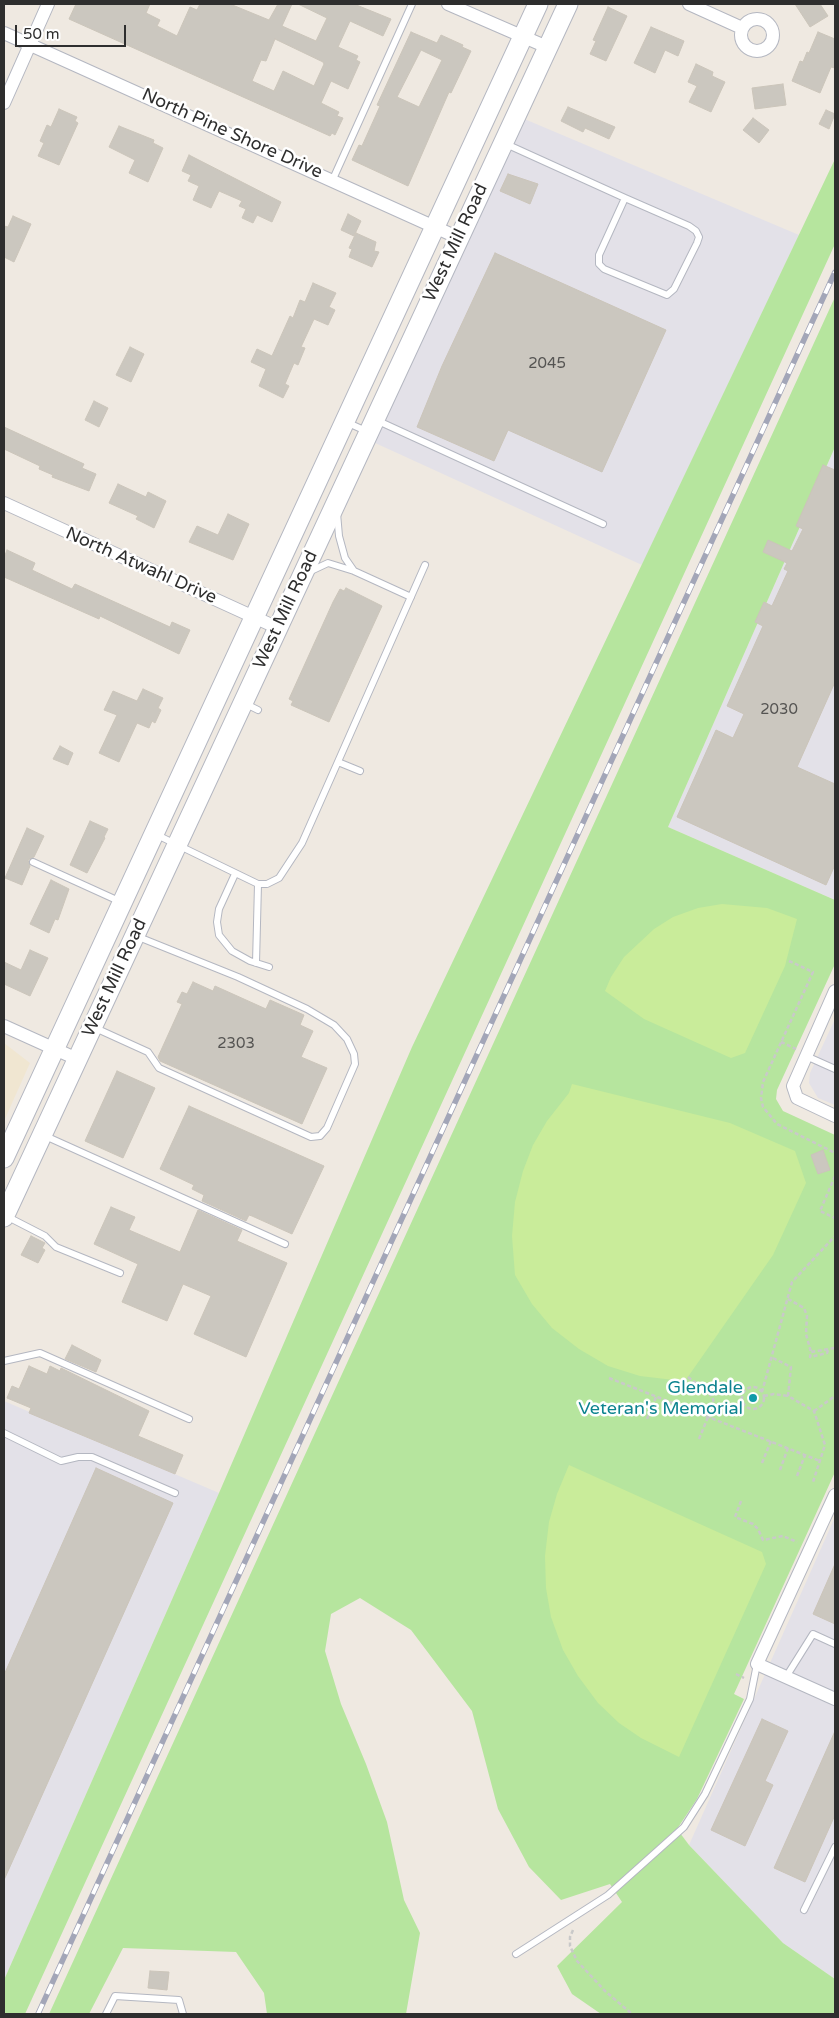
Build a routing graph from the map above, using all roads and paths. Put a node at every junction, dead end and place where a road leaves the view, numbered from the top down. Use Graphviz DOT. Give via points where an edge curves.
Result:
graph roads {
  1 [pos="48,4"];
  2 [pos="412,4"];
  3 [pos="448,4"];
  4 [pos="538,4"];
  5 [pos="568,4"];
  6 [pos="689,4"];
  7 [pos="742,28"];
  8 [pos="4,33"];
  9 [pos="523,37"];
  10 [pos="30,44"];
  11 [pos="547,48"];
  12 [pos="4,103"];
  13 [pos="503,143"];
  14 [pos="334,180"];
  15 [pos="625,198"];
  16 [pos="435,227"];
  17 [pos="459,238"];
  18 [pos="344,421"];
  19 [pos="372,426"];
  20 [pos="336,502"];
  21 [pos="4,503"];
  22 [pos="603,524"];
  23 [pos="425,565"];
  24 [pos="354,571"];
  25 [pos="302,576"];
  26 [pos="411,597"];
  27 [pos="254,617"];
  28 [pos="278,628"];
  29 [pos="338,762"];
  30 [pos="360,771"];
  31 [pos="154,834"];
  32 [pos="177,844"];
  33 [pos="33,862"];
  34 [pos="235,874"];
  35 [pos="258,884"];
  36 [pos="122,902"];
  37 [pos="135,935"];
  38 [pos="256,963"];
  39 [pos="269,967"];
  40 [pos="835,991"];
  41 [pos="4,1026"];
  42 [pos="92,1026"];
  43 [pos="53,1049"];
  44 [pos="805,1055"];
  45 [pos="77,1059"];
  46 [pos="835,1069"];
  47 [pos="835,1116"];
  48 [pos="42,1134"];
  49 [pos="4,1158"];
  50 [pos="835,1176"];
  51 [pos="4,1216"];
  52 [pos="835,1218"];
  53 [pos="835,1236"];
  54 [pos="284,1244"];
  55 [pos="120,1274"];
  56 [pos="788,1299"];
  57 [pos="835,1348"];
  58 [pos="828,1350"];
  59 [pos="811,1352"];
  60 [pos="773,1358"];
  61 [pos="4,1362"];
  62 [pos="688,1377"];
  63 [pos="609,1378"];
  64 [pos="763,1394"];
  65 [pos="788,1396"];
  66 [pos="835,1396"];
  67 [pos="656,1397"];
  68 [pos="814,1411"];
  69 [pos="709,1417"];
  70 [pos="189,1419"];
  71 [pos="648,1419"];
  72 [pos="4,1433"];
  73 [pos="699,1439"];
  74 [pos="770,1441"];
  75 [pos="788,1448"];
  76 [pos="805,1455"];
  77 [pos="820,1461"];
  78 [pos="762,1463"];
  79 [pos="780,1470"];
  80 [pos="797,1476"];
  81 [pos="813,1482"];
  82 [pos="175,1493"];
  83 [pos="835,1495"];
  84 [pos="741,1501"];
  85 [pos="797,1542"];
  86 [pos="835,1644"];
  87 [pos="757,1664"];
  88 [pos="786,1677"];
  89 [pos="835,1699"];
  90 [pos="835,1847"];
  91 [pos="804,1910"];
  92 [pos="579,1925"];
  93 [pos="516,1954"];
  94 [pos="106,2014"];
  95 [pos="183,2014"];
  96 [pos="632,2014"];
  1 -- 10 [label="street"];
  2 -- 14 [label="lane"];
  3 -- 9 [label="street"];
  4 -- 9 [label="main road, West Mill Road"];
  5 -- 11 [label="main road, West Mill Road"];
  6 -- 7 [label="street"];
  8 -- 10 [label="street, North Pine Shore Drive"];
  9 -- 11 [label="street"];
  9 -- 16 [label="main road, West Mill Road"];
  10 -- 12 [label="street"];
  10 -- 14 [label="street, North Pine Shore Drive"];
  11 -- 13 [label="main road, West Mill Road"];
  13 -- 15 [label="lane"];
  13 -- 17 [label="main road, West Mill Road"];
  14 -- 16 [label="street, North Pine Shore Drive"];
  15 -- 15 [label="lane" via="689,226 698,234 697,243 674,289 667,295 599,264"];
  16 -- 17 [label="street, North Pine Shore Drive"];
  16 -- 18 [label="main road, West Mill Road"];
  17 -- 19 [label="main road, West Mill Road"];
  18 -- 19 [label="lane"];
  18 -- 27 [label="main road, West Mill Road"];
  19 -- 20 [label="main road, West Mill Road"];
  19 -- 22 [label="lane"];
  20 -- 24 [label="lane" via="338,536 345,558"];
  20 -- 25 [label="main road, West Mill Road"];
  21 -- 27 [label="street, North Atwahl Drive"];
  23 -- 26 [label="lane"];
  24 -- 25 [label="lane" via="328,564"];
  24 -- 26 [label="lane"];
  25 -- 28 [label="main road, West Mill Road"];
  26 -- 29 [label="lane"];
  27 -- 28 [label="street, North Atwahl Drive"];
  27 -- 31 [label="main road, West Mill Road"];
  28 -- 32 [label="main road, West Mill Road" via="251,706"];
  29 -- 30 [label="lane"];
  29 -- 35 [label="lane" via="302,843 288,866 278,878 267,884"];
  31 -- 32 [label="lane"];
  31 -- 36 [label="main road, West Mill Road"];
  32 -- 34 [label="lane"];
  32 -- 37 [label="main road, West Mill Road"];
  33 -- 36 [label="lane"];
  34 -- 35 [label="lane"];
  34 -- 38 [label="lane" via="219,909 219,935 232,951"];
  35 -- 38 [label="lane"];
  36 -- 43 [label="main road, West Mill Road"];
  37 -- 42 [label="main road, West Mill Road"];
  37 -- 42 [label="lane" via="238,976 334,1025 350,1046 355,1064 327,1128 320,1136 311,1136 159,1068 148,1052"];
  38 -- 39 [label="lane"];
  40 -- 44 [label="street"];
  41 -- 43 [label="street"];
  42 -- 45 [label="main road, West Mill Road"];
  43 -- 45 [label="street"];
  43 -- 49 [label="main road, West Mill Road"];
  44 -- 46 [label="lane"];
  44 -- 47 [label="street" via="793,1086 794,1093 804,1102"];
  45 -- 48 [label="main road, West Mill Road"];
  48 -- 51 [label="main road, West Mill Road"];
  48 -- 54 [label="lane"];
  50 -- 52 [label="path" via="820,1211"];
  51 -- 55 [label="lane" via="45,1236 56,1247"];
  53 -- 56 [label="path" via="792,1282"];
  56 -- 59 [label="path" via="804,1308"];
  56 -- 60 [label="path"];
  57 -- 58 [label="path"];
  58 -- 59 [label="path"];
  58 -- 59 [label="path" via="810,1358"];
  60 -- 64 [label="path"];
  60 -- 65 [label="path" via="791,1367"];
  61 -- 70 [label="lane" via="40,1353"];
  62 -- 69 [label="path" via="713,1399"];
  63 -- 67 [label="path"];
  64 -- 64 [label="path" via="753,1387 747,1389 742,1394 742,1402 754,1410 761,1406"];
  64 -- 65 [label="path"];
  65 -- 68 [label="path"];
  66 -- 68 [label="path"];
  67 -- 69 [label="path"];
  67 -- 71 [label="path"];
  68 -- 77 [label="path" via="825,1446"];
  69 -- 73 [label="path"];
  69 -- 74 [label="path"];
  72 -- 82 [label="lane" via="61,1460 92,1457"];
  74 -- 75 [label="path"];
  74 -- 78 [label="path"];
  75 -- 76 [label="path"];
  75 -- 79 [label="path"];
  76 -- 77 [label="path"];
  76 -- 80 [label="path"];
  77 -- 81 [label="path"];
  83 -- 87 [label="street"];
  84 -- 85 [label="path" via="735,1517 753,1524 763,1540 783,1536"];
  86 -- 88 [label="lane" via="813,1634"];
  87 -- 88 [label="street"];
  87 -- 93 [label="lane" via="750,1699 706,1794 684,1827 608,1896"];
  88 -- 89 [label="street"];
  90 -- 91 [label="lane"];
  92 -- 96 [label="path" via="570,1937 570,1946 577,1961 600,1987"];
  94 -- 95 [label="lane" via="115,1996 179,2000"];
}
